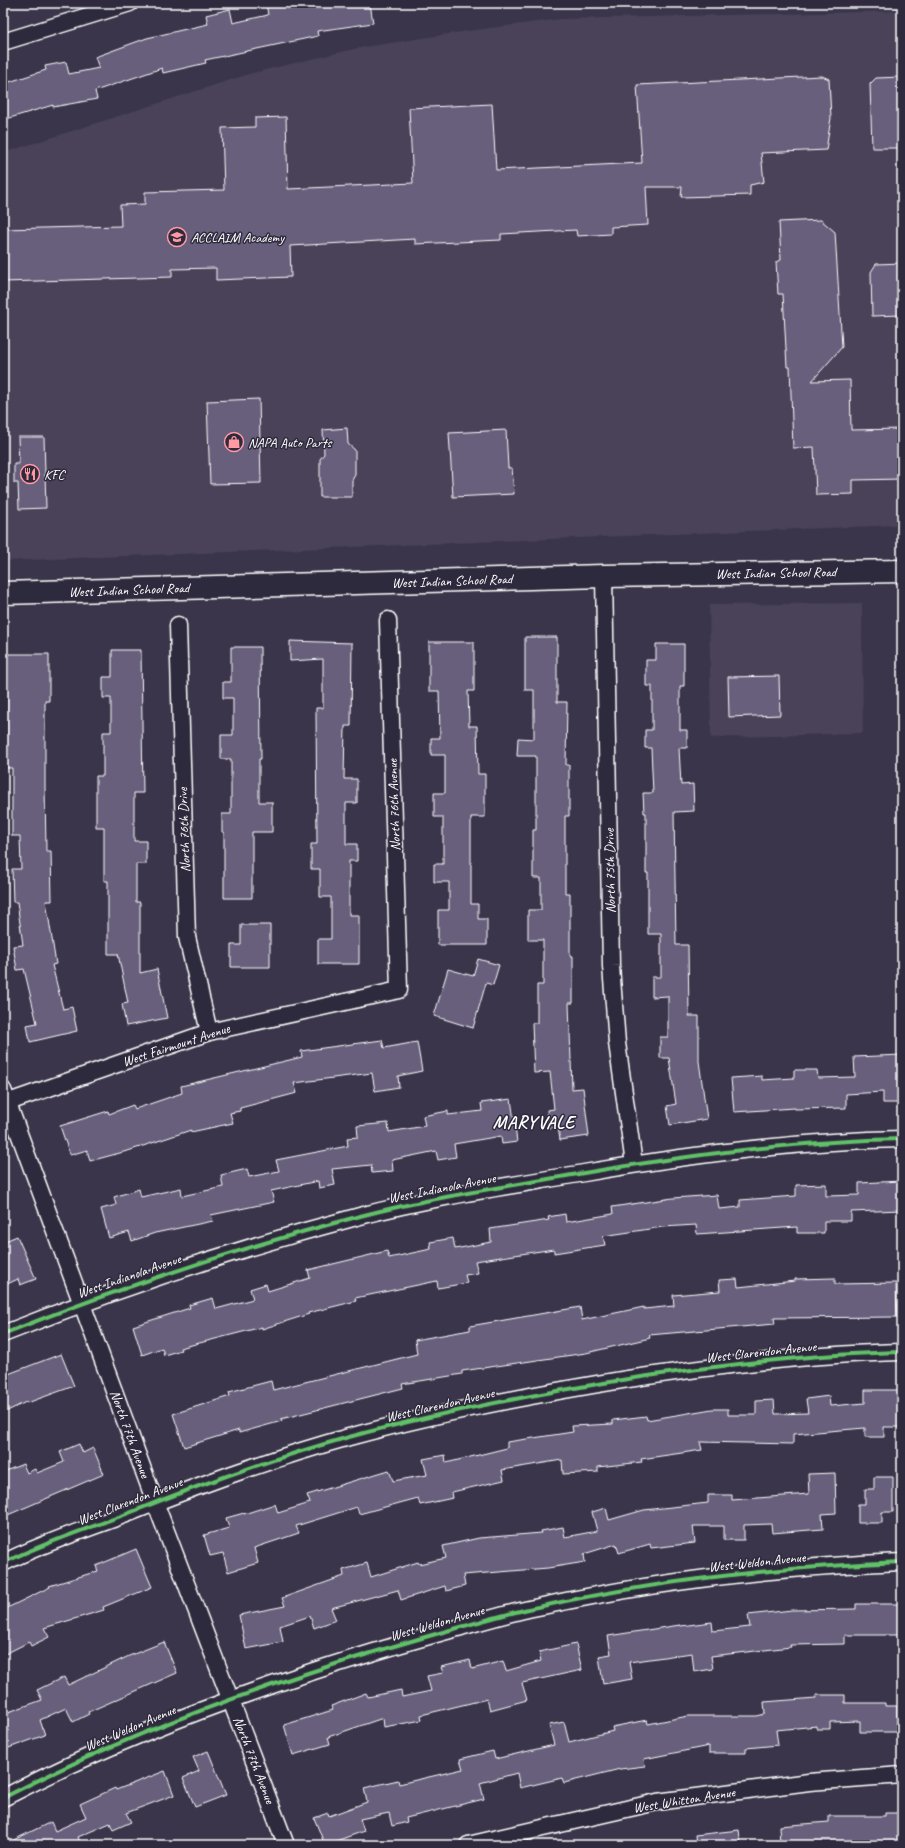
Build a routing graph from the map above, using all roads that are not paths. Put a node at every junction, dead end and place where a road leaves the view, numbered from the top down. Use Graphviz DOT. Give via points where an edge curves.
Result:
graph roads {
  1 [pos="130,3"];
  2 [pos="3,42"];
  3 [pos="902,571"];
  4 [pos="604,576"];
  5 [pos="3,593"];
  6 [pos="388,620"];
  7 [pos="178,625"];
  8 [pos="399,990"];
  9 [pos="209,1032"];
  10 [pos="4,1099"];
  11 [pos="902,1139"];
  12 [pos="634,1164"];
  13 [pos="82,1303"];
  14 [pos="3,1334"];
  15 [pos="902,1352"];
  16 [pos="155,1502"];
  17 [pos="902,1562"];
  18 [pos="3,1563"];
  19 [pos="230,1699"];
  20 [pos="902,1774"];
  21 [pos="3,1798"];
  22 [pos="286,1845"];
  23 [pos="468,1845"];
  1 -- 2 [label="street"];
  3 -- 4 [label="main road, West Indian School Road"];
  4 -- 5 [label="main road, West Indian School Road"];
  4 -- 12 [label="street, North 75th Drive" via="611,966 617,1043"];
  6 -- 8 [label="street, North 76th Avenue"];
  7 -- 9 [label="street, North 76th Drive" via="187,937"];
  8 -- 9 [label="street, West Fairmount Avenue"];
  9 -- 10 [label="street, West Fairmount Avenue"];
  10 -- 13 [label="street, North 77th Avenue"];
  11 -- 12 [label="street, West Indianola Avenue" via="814,1144"];
  12 -- 13 [label="street, West Indianola Avenue" via="462,1194 361,1216 234,1252"];
  13 -- 14 [label="street, West Indianola Avenue"];
  13 -- 16 [label="street, North 77th Avenue"];
  15 -- 16 [label="street, West Clarendon Avenue" via="756,1362 674,1372 441,1414 349,1437 257,1465"];
  16 -- 18 [label="street, West Clarendon Avenue"];
  16 -- 19 [label="street, North 77th Avenue"];
  17 -- 19 [label="street, West Weldon Avenue" via="731,1575 538,1607 410,1641"];
  19 -- 21 [label="street, West Weldon Avenue" via="143,1733 54,1772"];
  19 -- 22 [label="street, North 77th Avenue"];
  20 -- 23 [label="street, West Whitton Avenue" via="809,1782 657,1802"];
}
